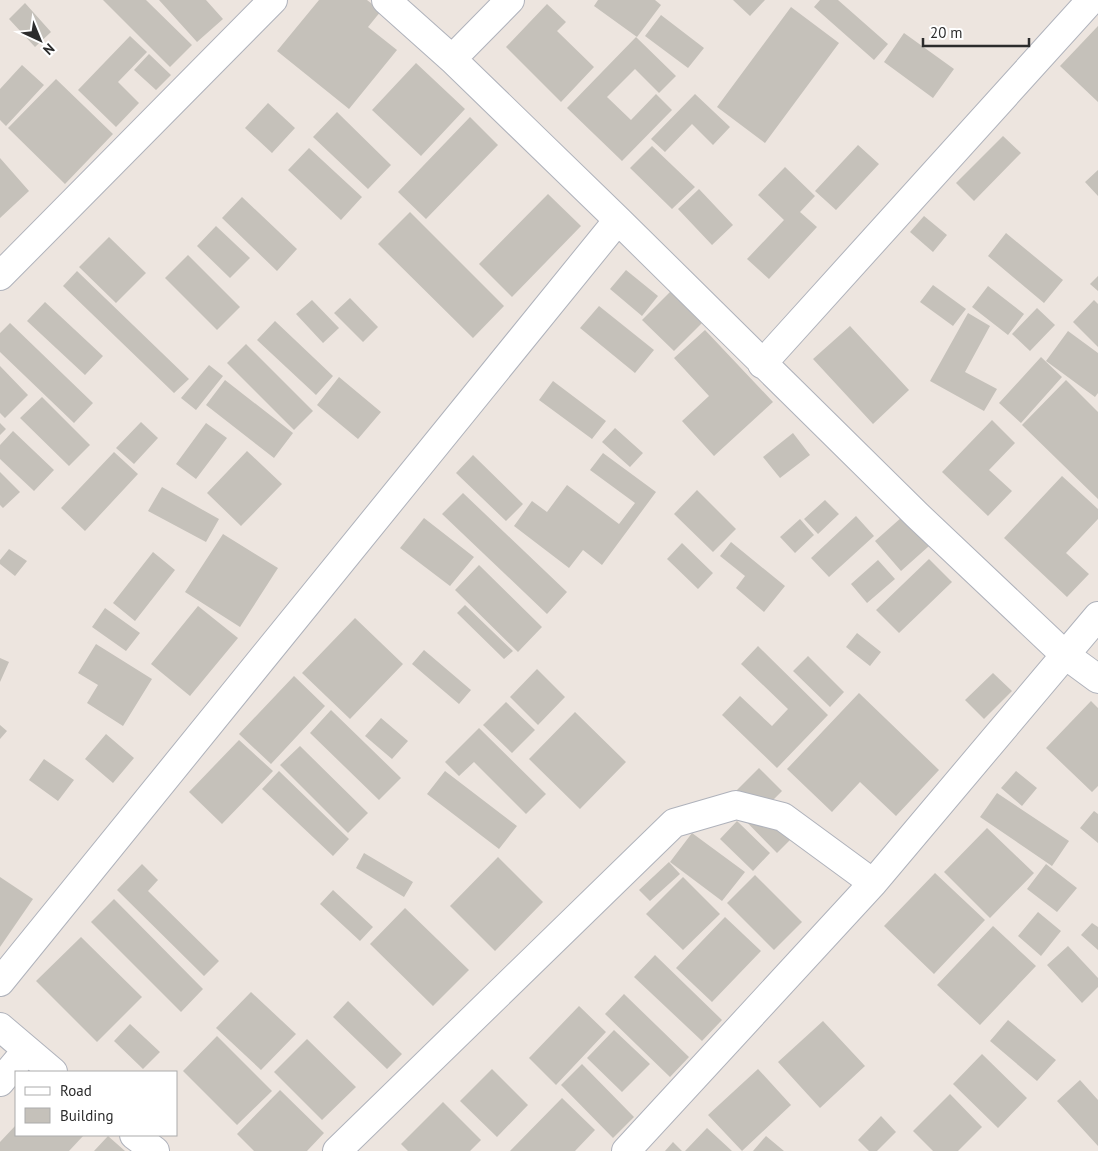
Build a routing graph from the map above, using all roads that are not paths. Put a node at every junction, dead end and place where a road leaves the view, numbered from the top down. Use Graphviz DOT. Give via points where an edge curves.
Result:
graph roads {
  1 [pos="273,0"];
  2 [pos="386,0"];
  3 [pos="510,0"];
  4 [pos="1092,0"];
  5 [pos="452,59"];
  6 [pos="618,220"];
  7 [pos="0,276"];
  8 [pos="762,364"];
  9 [pos="1098,616"];
  10 [pos="1064,654"];
  11 [pos="1098,680"];
  12 [pos="873,883"];
  13 [pos="0,982"];
  14 [pos="0,1027"];
  15 [pos="26,1051"];
  16 [pos="52,1071"];
  17 [pos="0,1082"];
  18 [pos="135,1136"];
  19 [pos="155,1151"];
  20 [pos="338,1151"];
  21 [pos="626,1151"];
  1 -- 7 [label="street"];
  2 -- 5 [label="street"];
  3 -- 5 [label="street"];
  4 -- 8 [label="street"];
  5 -- 6 [label="street"];
  6 -- 8 [label="street"];
  6 -- 13 [label="street"];
  8 -- 10 [label="street"];
  9 -- 10 [label="street"];
  10 -- 11 [label="street"];
  10 -- 12 [label="street"];
  12 -- 20 [label="street" via="783,816 736,805 674,823"];
  12 -- 21 [label="street"];
  14 -- 15 [label="street"];
  15 -- 16 [label="street"];
  15 -- 17 [label="street"];
  18 -- 19 [label="street"];
}
